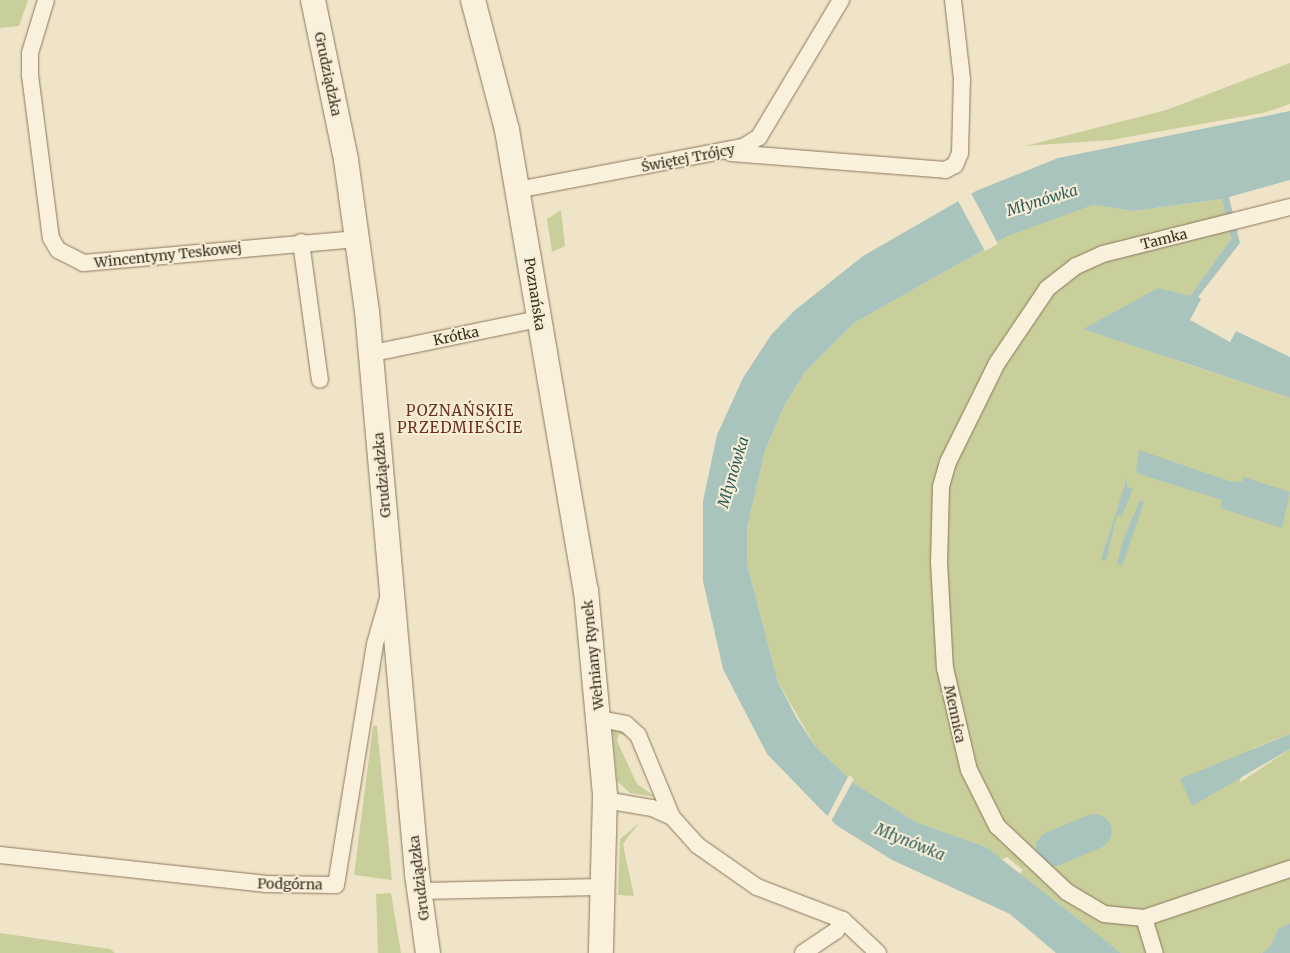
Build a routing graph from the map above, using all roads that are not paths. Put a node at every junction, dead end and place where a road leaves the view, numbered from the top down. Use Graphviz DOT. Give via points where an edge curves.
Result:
graph roads {
  1 [pos="46,0"];
  2 [pos="313,0"];
  3 [pos="473,0"];
  4 [pos="841,0"];
  5 [pos="953,0"];
  6 [pos="725,152"];
  7 [pos="517,190"];
  8 [pos="1290,207"];
  9 [pos="358,239"];
  10 [pos="301,242"];
  11 [pos="1047,289"];
  12 [pos="539,319"];
  13 [pos="373,353"];
  14 [pos="320,380"];
  15 [pos="392,585"];
  16 [pos="586,590"];
  17 [pos="600,719"];
  18 [pos="605,800"];
  19 [pos="672,817"];
  20 [pos="0,854"];
  21 [pos="1290,869"];
  22 [pos="602,887"];
  23 [pos="419,891"];
  24 [pos="1144,918"];
  25 [pos="843,920"];
  26 [pos="428,953"];
  27 [pos="600,953"];
  28 [pos="803,953"];
  29 [pos="878,953"];
  30 [pos="1155,953"];
  1 -- 10 [label="street, Wincentyny Teskowej" via="30,53 30,75 50,230 58,250 83,263"];
  2 -- 9 [label="main road, Grudziądzka"];
  3 -- 7 [label="main road, Poznańska"];
  4 -- 6 [label="street, Świętej Trójcy" via="758,137"];
  5 -- 6 [label="street" via="962,79 960,153 955,165 946,170"];
  6 -- 7 [label="street, Świętej Trójcy"];
  7 -- 12 [label="main road, Poznańska"];
  8 -- 11 [label="street, Tamka" via="1103,254 1076,266"];
  9 -- 10 [label="street, Wincentyny Teskowej"];
  9 -- 13 [label="main road, Grudziądzka"];
  10 -- 14 [label="street"];
  11 -- 24 [label="street, Mennica" via="997,363 966,422 941,487 938,562 945,668 969,770 997,826 1067,892 1090,907 1121,919"];
  12 -- 13 [label="street, Krótka"];
  12 -- 16 [label="main road, Poznańska"];
  13 -- 15 [label="main road, Grudziądzka"];
  15 -- 20 [label="street, Podgórna" via="375,644 336,885 266,884"];
  15 -- 23 [label="main road, Grudziądzka"];
  16 -- 17 [label="main road, Wełniany Rynek"];
  17 -- 18 [label="main road, Wełniany Rynek"];
  17 -- 19 [label="street, Wełniany Rynek" via="626,724 638,735"];
  18 -- 19 [label="street, Wełniany Rynek" via="652,808"];
  18 -- 22 [label="main road, Wełniany Rynek"];
  19 -- 25 [label="street, Wełniany Rynek" via="706,853 753,885"];
  21 -- 24 [label="street, Mennica"];
  22 -- 23 [label="street"];
  22 -- 27 [label="main road, Wełniany Rynek"];
  23 -- 26 [label="main road, Grudziądzka"];
  24 -- 30 [label="street"];
  25 -- 28 [label="street" via="836,931"];
  25 -- 29 [label="street"];
}
